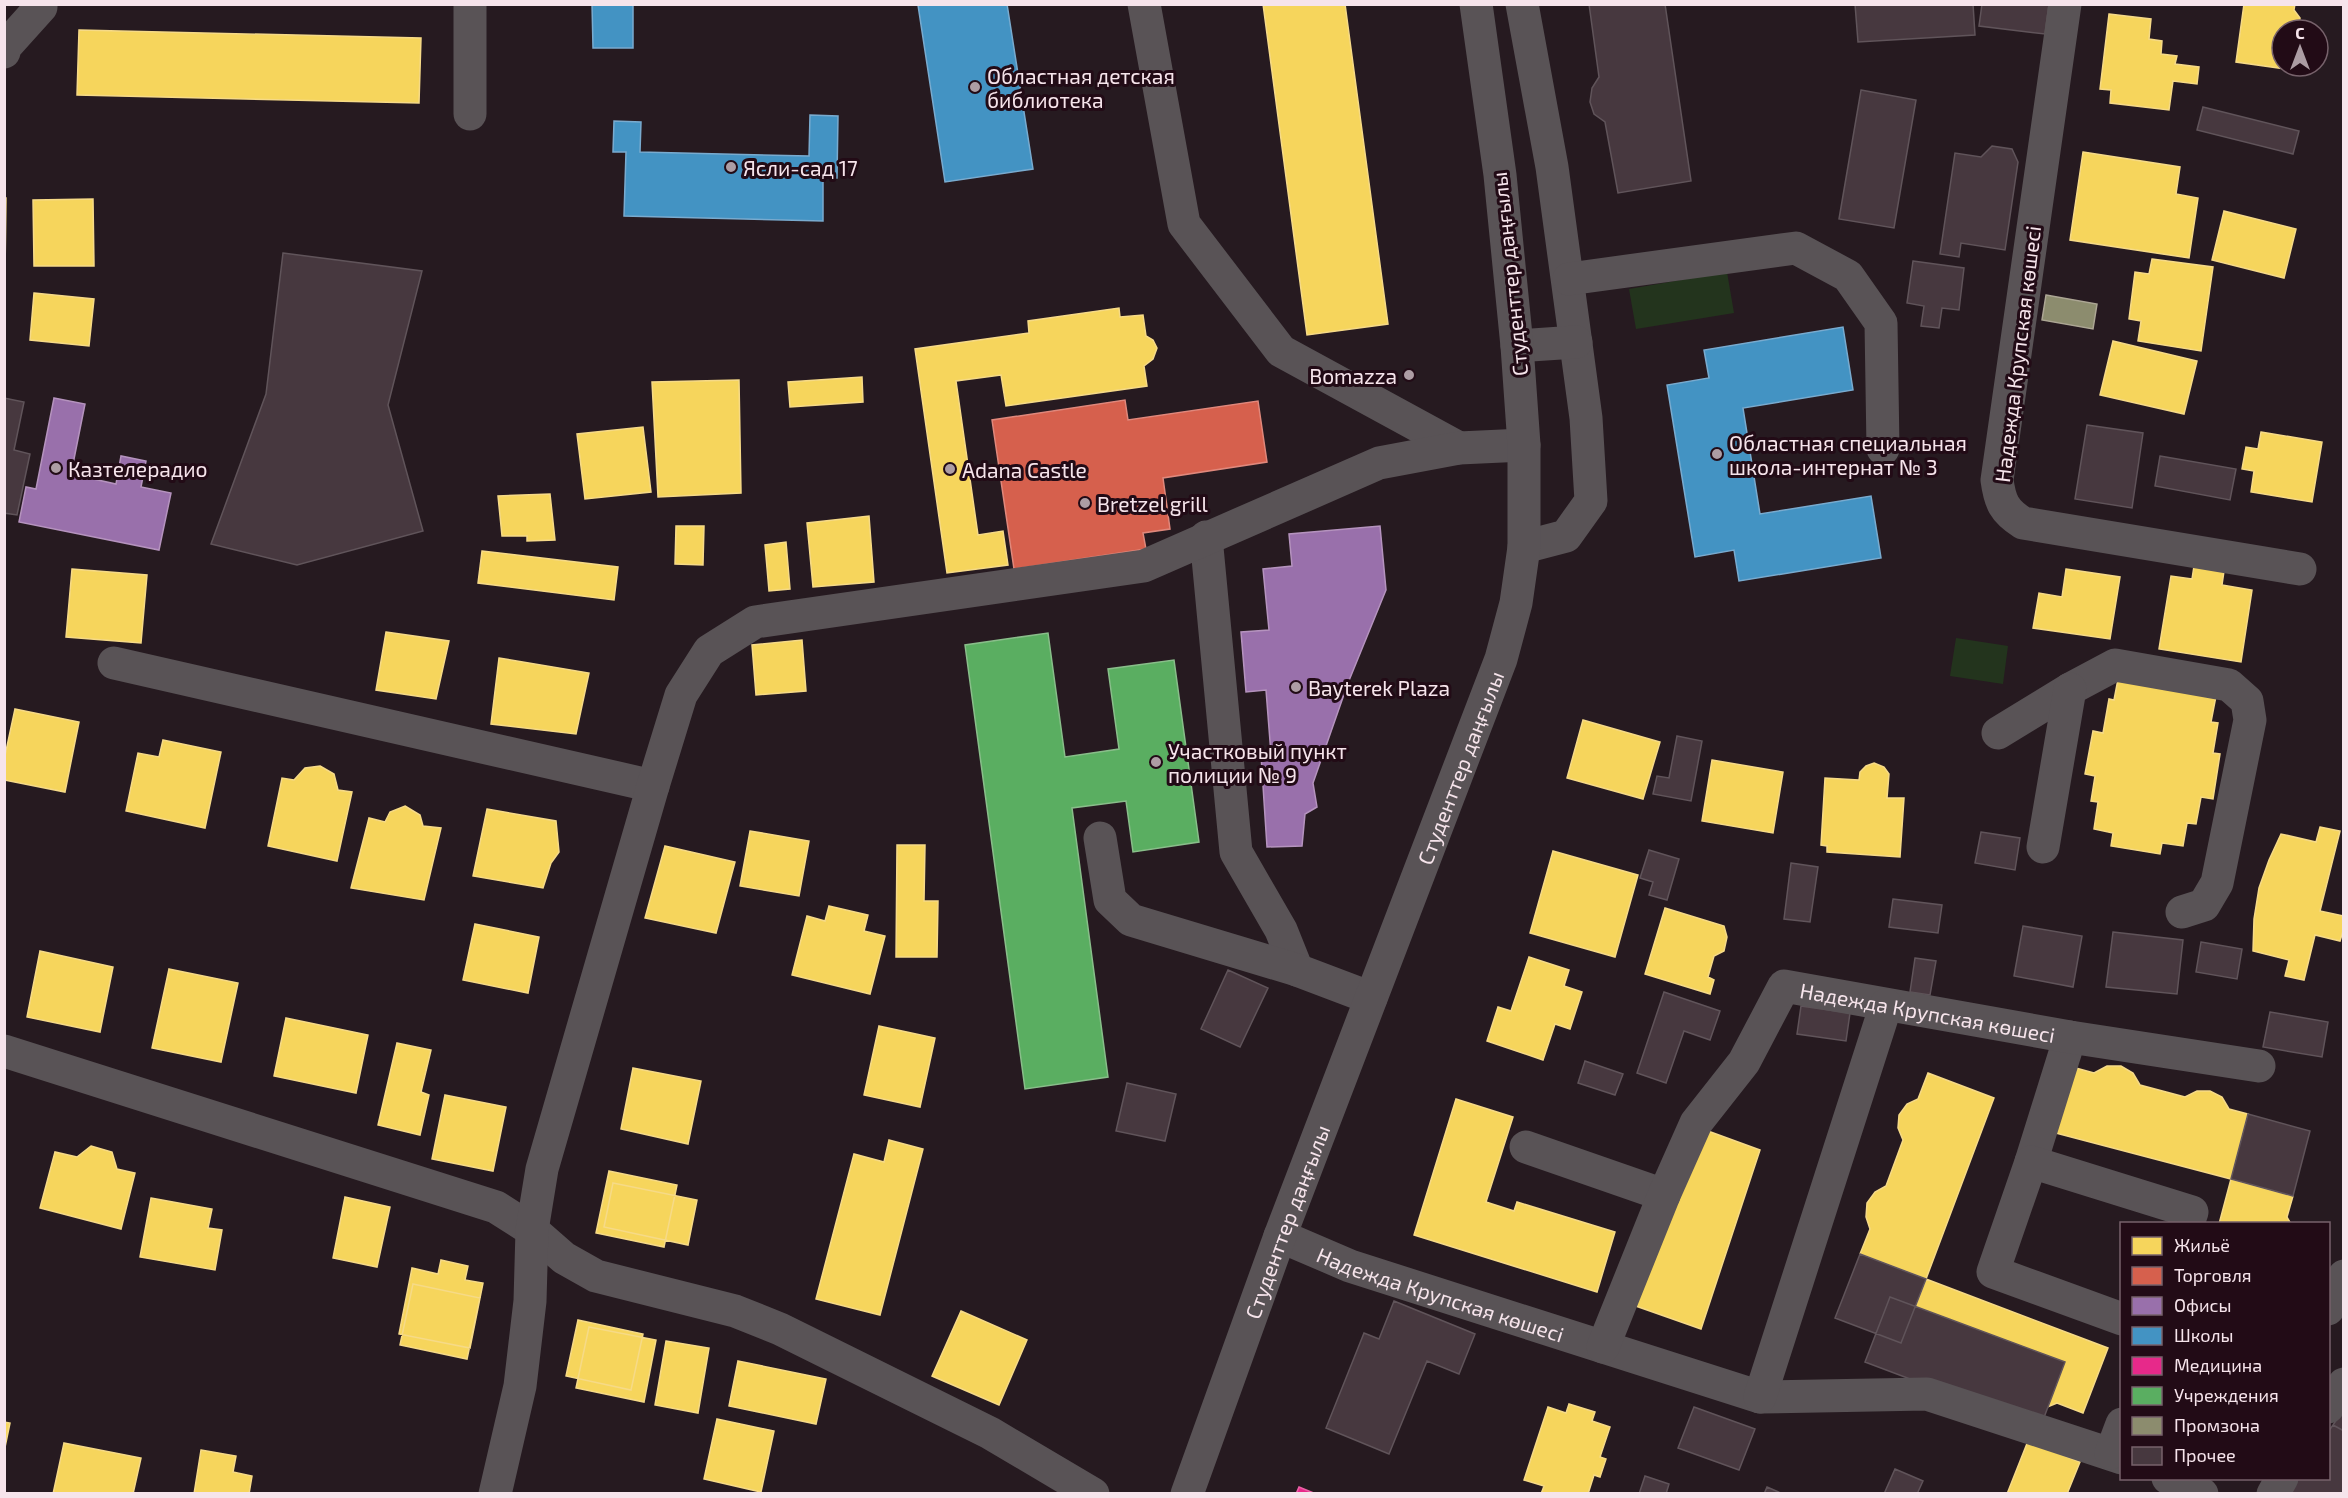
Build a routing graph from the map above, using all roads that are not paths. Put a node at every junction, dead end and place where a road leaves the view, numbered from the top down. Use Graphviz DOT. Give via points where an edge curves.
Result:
graph roads {
  1 [pos="470,4"];
  2 [pos="1144,4"];
  3 [pos="1476,4"];
  4 [pos="1522,4"];
  5 [pos="2065,4"];
  6 [pos="41,6"];
  7 [pos="4,12"];
  8 [pos="4,52"];
  9 [pos="470,114"];
  10 [pos="1552,167"];
  11 [pos="1500,175"];
  12 [pos="1569,279"];
  13 [pos="1576,342"];
  14 [pos="1517,346"];
  15 [pos="1524,446"];
  16 [pos="1459,448"];
  17 [pos="1883,449"];
  18 [pos="1206,537"];
  19 [pos="1524,547"];
  20 [pos="2300,568"];
  21 [pos="114,663"];
  22 [pos="2070,689"];
  23 [pos="1998,733"];
  24 [pos="653,786"];
  25 [pos="1100,838"];
  26 [pos="2043,847"];
  27 [pos="2182,912"];
  28 [pos="1297,970"];
  29 [pos="1371,998"];
  30 [pos="1886,1005"];
  31 [pos="2070,1037"];
  32 [pos="4,1051"];
  33 [pos="2259,1066"];
  34 [pos="1526,1147"];
  35 [pos="2031,1162"];
  36 [pos="1664,1195"];
  37 [pos="2189,1222"];
  38 [pos="532,1230"];
  39 [pos="1280,1236"];
  40 [pos="2343,1276"];
  41 [pos="2330,1305"];
  42 [pos="2120,1319"];
  43 [pos="1603,1347"];
  44 [pos="2343,1384"];
  45 [pos="1760,1397"];
  46 [pos="2330,1404"];
  47 [pos="2118,1445"];
  48 [pos="2170,1480"];
  49 [pos="2282,1480"];
  50 [pos="495,1494"];
  51 [pos="1093,1494"];
  52 [pos="1187,1494"];
  53 [pos="2202,1494"];
  54 [pos="2273,1494"];
  1 -- 9 [label="street"];
  2 -- 16 [label="street" via="1184,224 1281,351"];
  3 -- 11 [label="street, Студенттер даңғылы"];
  4 -- 10 [label="street"];
  5 -- 20 [label="street, Надежда Крупская көшесі" via="1997,480 2000,499 2010,515 2023,523"];
  6 -- 7 [label="street"];
  6 -- 8 [label="street"];
  10 -- 11 [label="street"];
  10 -- 12 [label="street"];
  11 -- 14 [label="street, Студенттер даңғылы"];
  12 -- 13 [label="street"];
  12 -- 17 [label="street" via="1796,248 1848,276 1881,323"];
  13 -- 14 [label="street"];
  13 -- 19 [label="street" via="1591,501 1566,536"];
  14 -- 15 [label="street, Студенттер даңғылы"];
  15 -- 16 [label="street"];
  15 -- 19 [label="street, Студенттер даңғылы"];
  16 -- 18 [label="street" via="1379,463"];
  18 -- 24 [label="street" via="1144,566 755,622 709,651 681,695"];
  18 -- 28 [label="street" via="1236,852 1281,930"];
  19 -- 29 [label="street, Студенттер даңғылы" via="1516,603 1501,659"];
  21 -- 24 [label="street"];
  22 -- 23 [label="street"];
  22 -- 26 [label="street"];
  22 -- 27 [label="street" via="2115,665 2229,685 2247,701 2250,720 2217,883 2204,905"];
  24 -- 38 [label="street" via="542,1169"];
  25 -- 28 [label="street" via="1110,900 1131,920"];
  28 -- 29 [label="street"];
  29 -- 39 [label="street, Студенттер даңғылы"];
  30 -- 31 [label="street, Надежда Крупская көшесі"];
  30 -- 36 [label="street, Надежда Крупская көшесі" via="1784,986 1744,1062 1696,1123"];
  30 -- 45 [label="street"];
  31 -- 33 [label="street, Надежда Крупская көшесі"];
  31 -- 35 [label="street"];
  32 -- 38 [label="street" via="459,1194 496,1207"];
  34 -- 36 [label="street"];
  35 -- 37 [label="street" via="2192,1212"];
  35 -- 42 [label="street" via="1993,1272"];
  36 -- 43 [label="street, Надежда Крупская көшесі"];
  38 -- 50 [label="street" via="530,1302 520,1386"];
  38 -- 51 [label="street" via="564,1258 596,1276 735,1311 780,1329 990,1433"];
  39 -- 43 [label="street, Надежда Крупская көшесі" via="1350,1266"];
  39 -- 52 [label="street, Студенттер даңғылы"];
  40 -- 41 [label="street"];
  43 -- 45 [label="street, Надежда Крупская көшесі"];
  44 -- 46 [label="street"];
  45 -- 47 [label="street, Надежда Крупская көшесі" via="1927,1394"];
  48 -- 53 [label="street"];
  49 -- 54 [label="street"];
}
